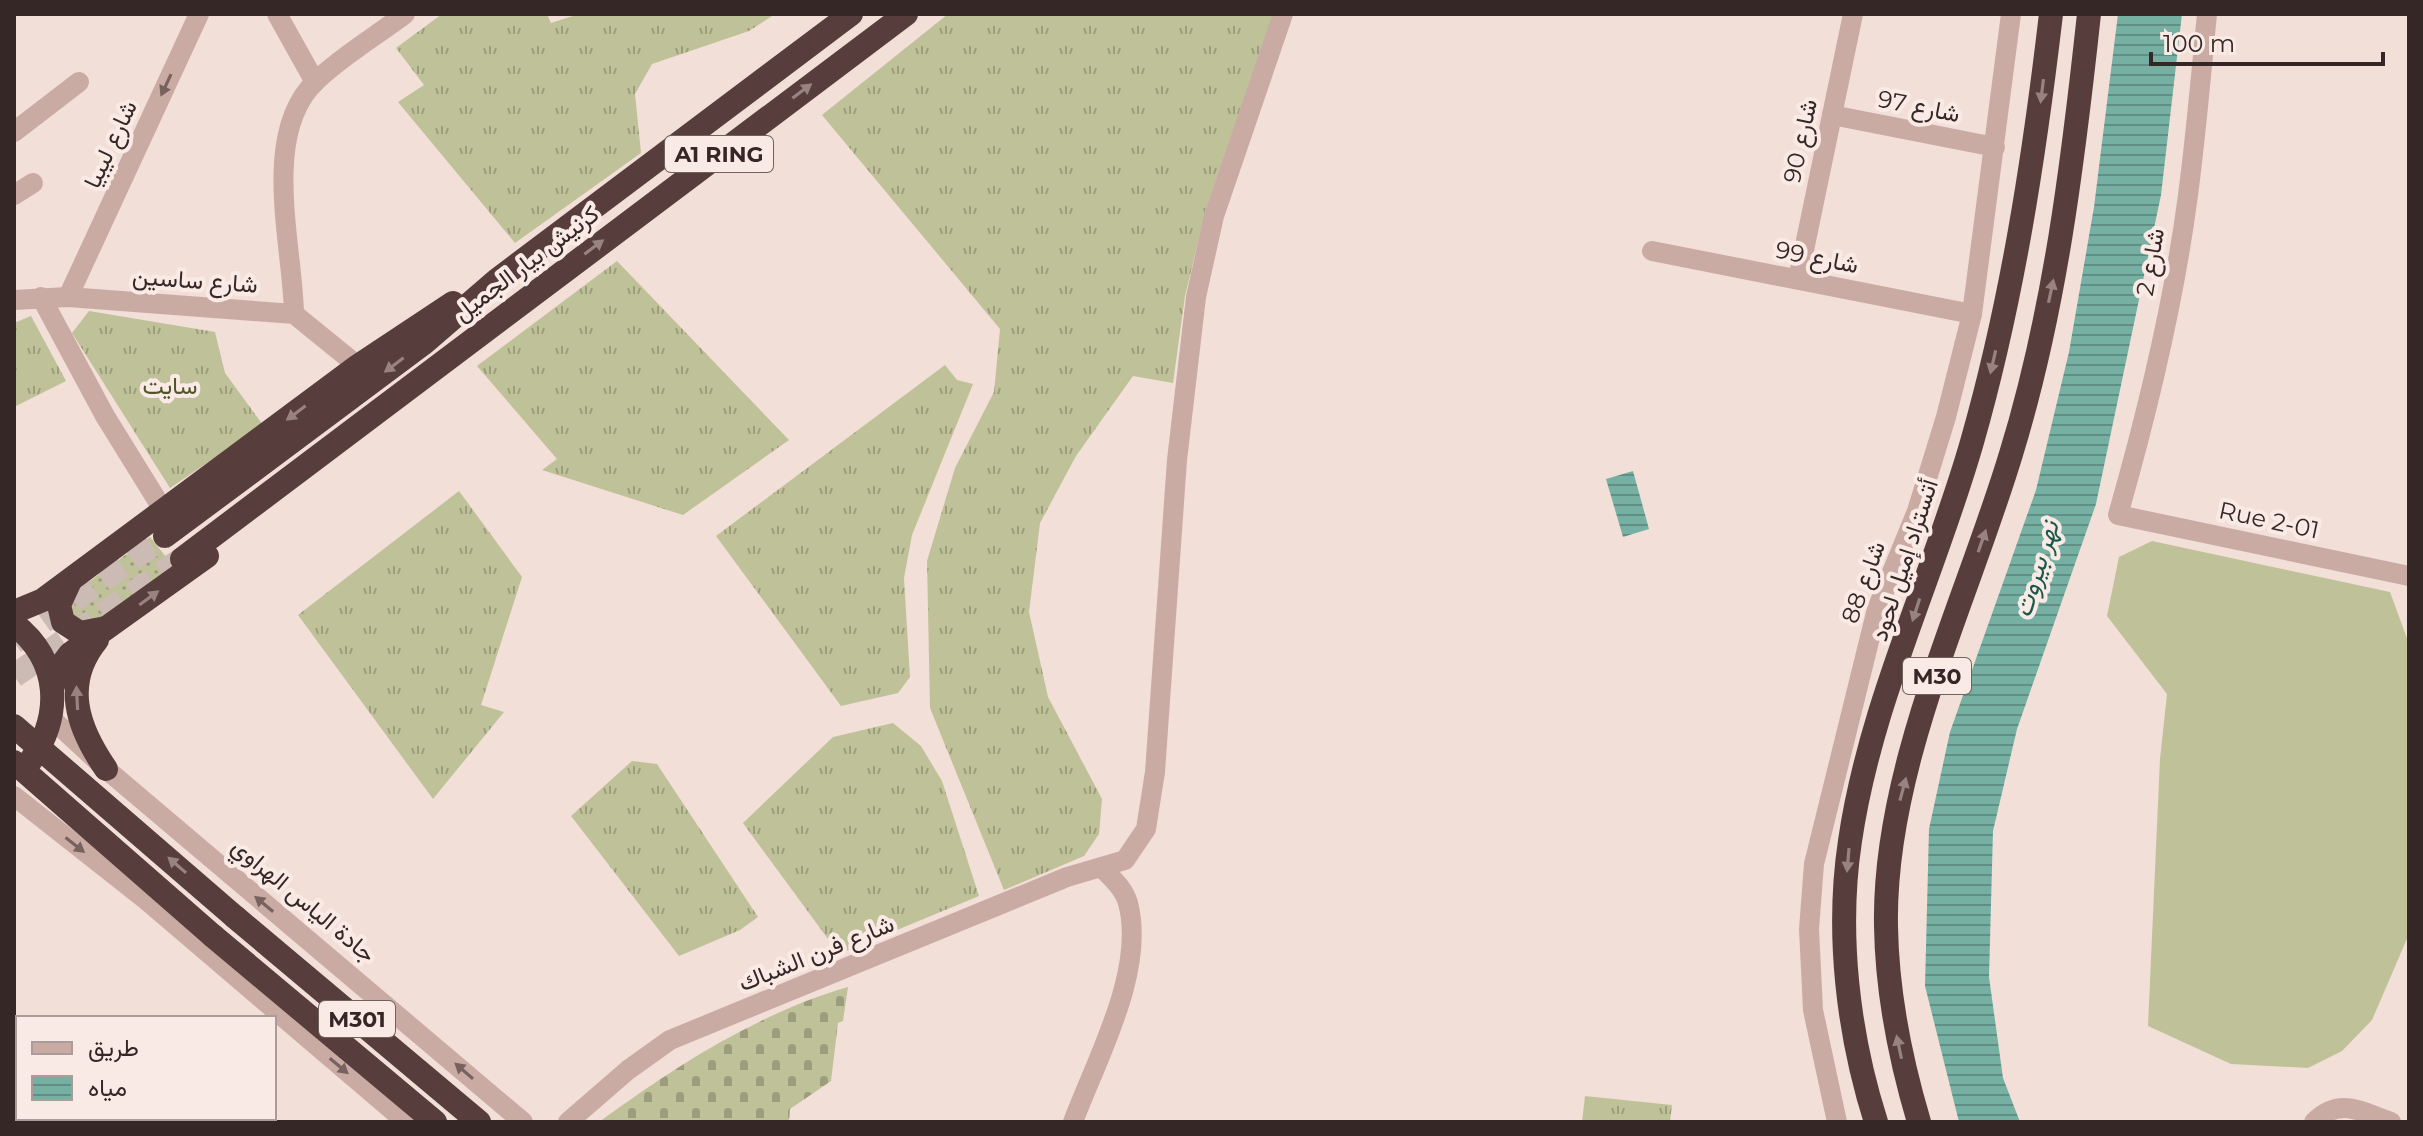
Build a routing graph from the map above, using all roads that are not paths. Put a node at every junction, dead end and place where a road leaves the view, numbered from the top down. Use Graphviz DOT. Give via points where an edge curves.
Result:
graph roads {
  1 [pos="199,14"];
  2 [pos="277,14"];
  3 [pos="405,14"];
  4 [pos="851,14"];
  5 [pos="906,14"];
  6 [pos="1283,14"];
  7 [pos="1853,14"];
  8 [pos="2011,14"];
  9 [pos="2051,14"];
  10 [pos="2089,14"];
  11 [pos="2207,14"];
  12 [pos="79,82"];
  13 [pos="315,82"];
  14 [pos="1832,115"];
  15 [pos="14,132"];
  16 [pos="1995,147"];
  17 [pos="33,183"];
  18 [pos="14,195"];
  19 [pos="1652,251"];
  20 [pos="1798,279"];
  21 [pos="497,280"];
  22 [pos="532,294"];
  23 [pos="16,296"];
  24 [pos="41,297"];
  25 [pos="68,297"];
  26 [pos="294,314"];
  27 [pos="1972,314"];
  28 [pos="358,366"];
  29 [pos="2118,515"];
  30 [pos="165,524"];
  31 [pos="182,559"];
  32 [pos="2409,576"];
  33 [pos="70,581"];
  34 [pos="14,612"];
  35 [pos="14,624"];
  36 [pos="108,628"];
  37 [pos="53,686"];
  38 [pos="52,719"];
  39 [pos="14,726"];
  40 [pos="83,749"];
  41 [pos="14,762"];
  42 [pos="106,769"];
  43 [pos="14,775"];
  44 [pos="18,799"];
  45 [pos="1103,869"];
  46 [pos="271,1016"];
  47 [pos="277,1022"];
  48 [pos="406,1122"];
  49 [pos="435,1122"];
  50 [pos="479,1122"];
  51 [pos="523,1122"];
  52 [pos="568,1122"];
  53 [pos="1073,1122"];
  54 [pos="1837,1122"];
  55 [pos="1876,1122"];
  56 [pos="1919,1122"];
  57 [pos="2314,1122"];
  58 [pos="2391,1122"];
  1 -- 25 [label="street, شارع ليبيا, one-way"];
  2 -- 13 [label="street"];
  3 -- 13 [label="street"];
  4 -- 21 [label="highway, كرنيش بيار الجميل / A1 RING"];
  22 -- 5 [label="highway, كرنيش بيار الجميل / A1 RING, one-way"];
  6 -- 45 [label="street, شارع فرن الشباك" via="1214,216 1196,297 1177,460 1151,810 1138,846 1125,860"];
  7 -- 14 [label="street, شارع 90"];
  8 -- 16 [label="street, شارع 88"];
  9 -- 55 [label="highway, أتستراد إميل لحود / M30, one-way" via="2011,286 1971,446 1872,744 1849,843 1847,975 1859,1058"];
  56 -- 10 [label="highway, M30, one-way" via="1888,972 1887,885 1897,810 2011,454 2062,238"];
  11 -- 29 [label="street, شارع 2" via="2188,196 2168,314"];
  12 -- 15 [label="street"];
  13 -- 26 [label="street" via="291,120 284,154"];
  14 -- 16 [label="street, شارع 97"];
  14 -- 20 [label="street, شارع 90"];
  16 -- 27 [label="street, شارع 88"];
  17 -- 18 [label="street"];
  19 -- 20 [label="street, شارع 99"];
  20 -- 27 [label="street, شارع 99"];
  21 -- 28 [label="highway" via="440,310"];
  21 -- 30 [label="highway, كرنيش بيار الجميل / A1 RING, one-way" via="424,343"];
  22 -- 31 [label="highway, كرنيش بيار الجميل / A1 RING"];
  36 -- 22 [label="highway, one-way" via="449,373"];
  23 -- 24 [label="street, شارع ساسين"];
  24 -- 25 [label="street, شارع ساسين"];
  24 -- 30 [label="street"];
  25 -- 26 [label="street, شارع ساسين"];
  26 -- 28 [label="street"];
  27 -- 54 [label="street, شارع 88" via="1917,511 1877,609 1814,864 1809,929 1813,1010"];
  28 -- 30 [label="highway, one-way"];
  29 -- 32 [label="street, Rue 2-01"];
  30 -- 33 [label="highway"];
  33 -- 34 [label="highway"];
  33 -- 36 [label="highway" via="59,605 63,622 80,633"];
  35 -- 37 [label="highway" via="33,642"];
  36 -- 37 [label="highway" via="66,658"];
  42 -- 36 [label="highway, one-way" via="84,733 75,694 83,661"];
  37 -- 38 [label="highway"];
  38 -- 40 [label="street, جادة الياس الهراوي"];
  38 -- 43 [label="highway" via="44,743"];
  50 -- 39 [label="highway, M301, one-way, bridge"];
  40 -- 42 [label="street, جادة الياس الهراوي"];
  40 -- 44 [label="street" via="53,754 41,762"];
  41 -- 49 [label="highway, M301, bridge"];
  51 -- 42 [label="street, جادة الياس الهراوي, one-way"];
  44 -- 46 [label="street, one-way" via="146,900"];
  45 -- 52 [label="street, شارع فرن الشباك" via="1067,877 670,1040"];
  45 -- 53 [label="street" via="1129,905 1129,962 1103,1051"];
  47 -- 48 [label="street, one-way"];
  57 -- 58 [label="street" via="2340,1106"];
}
